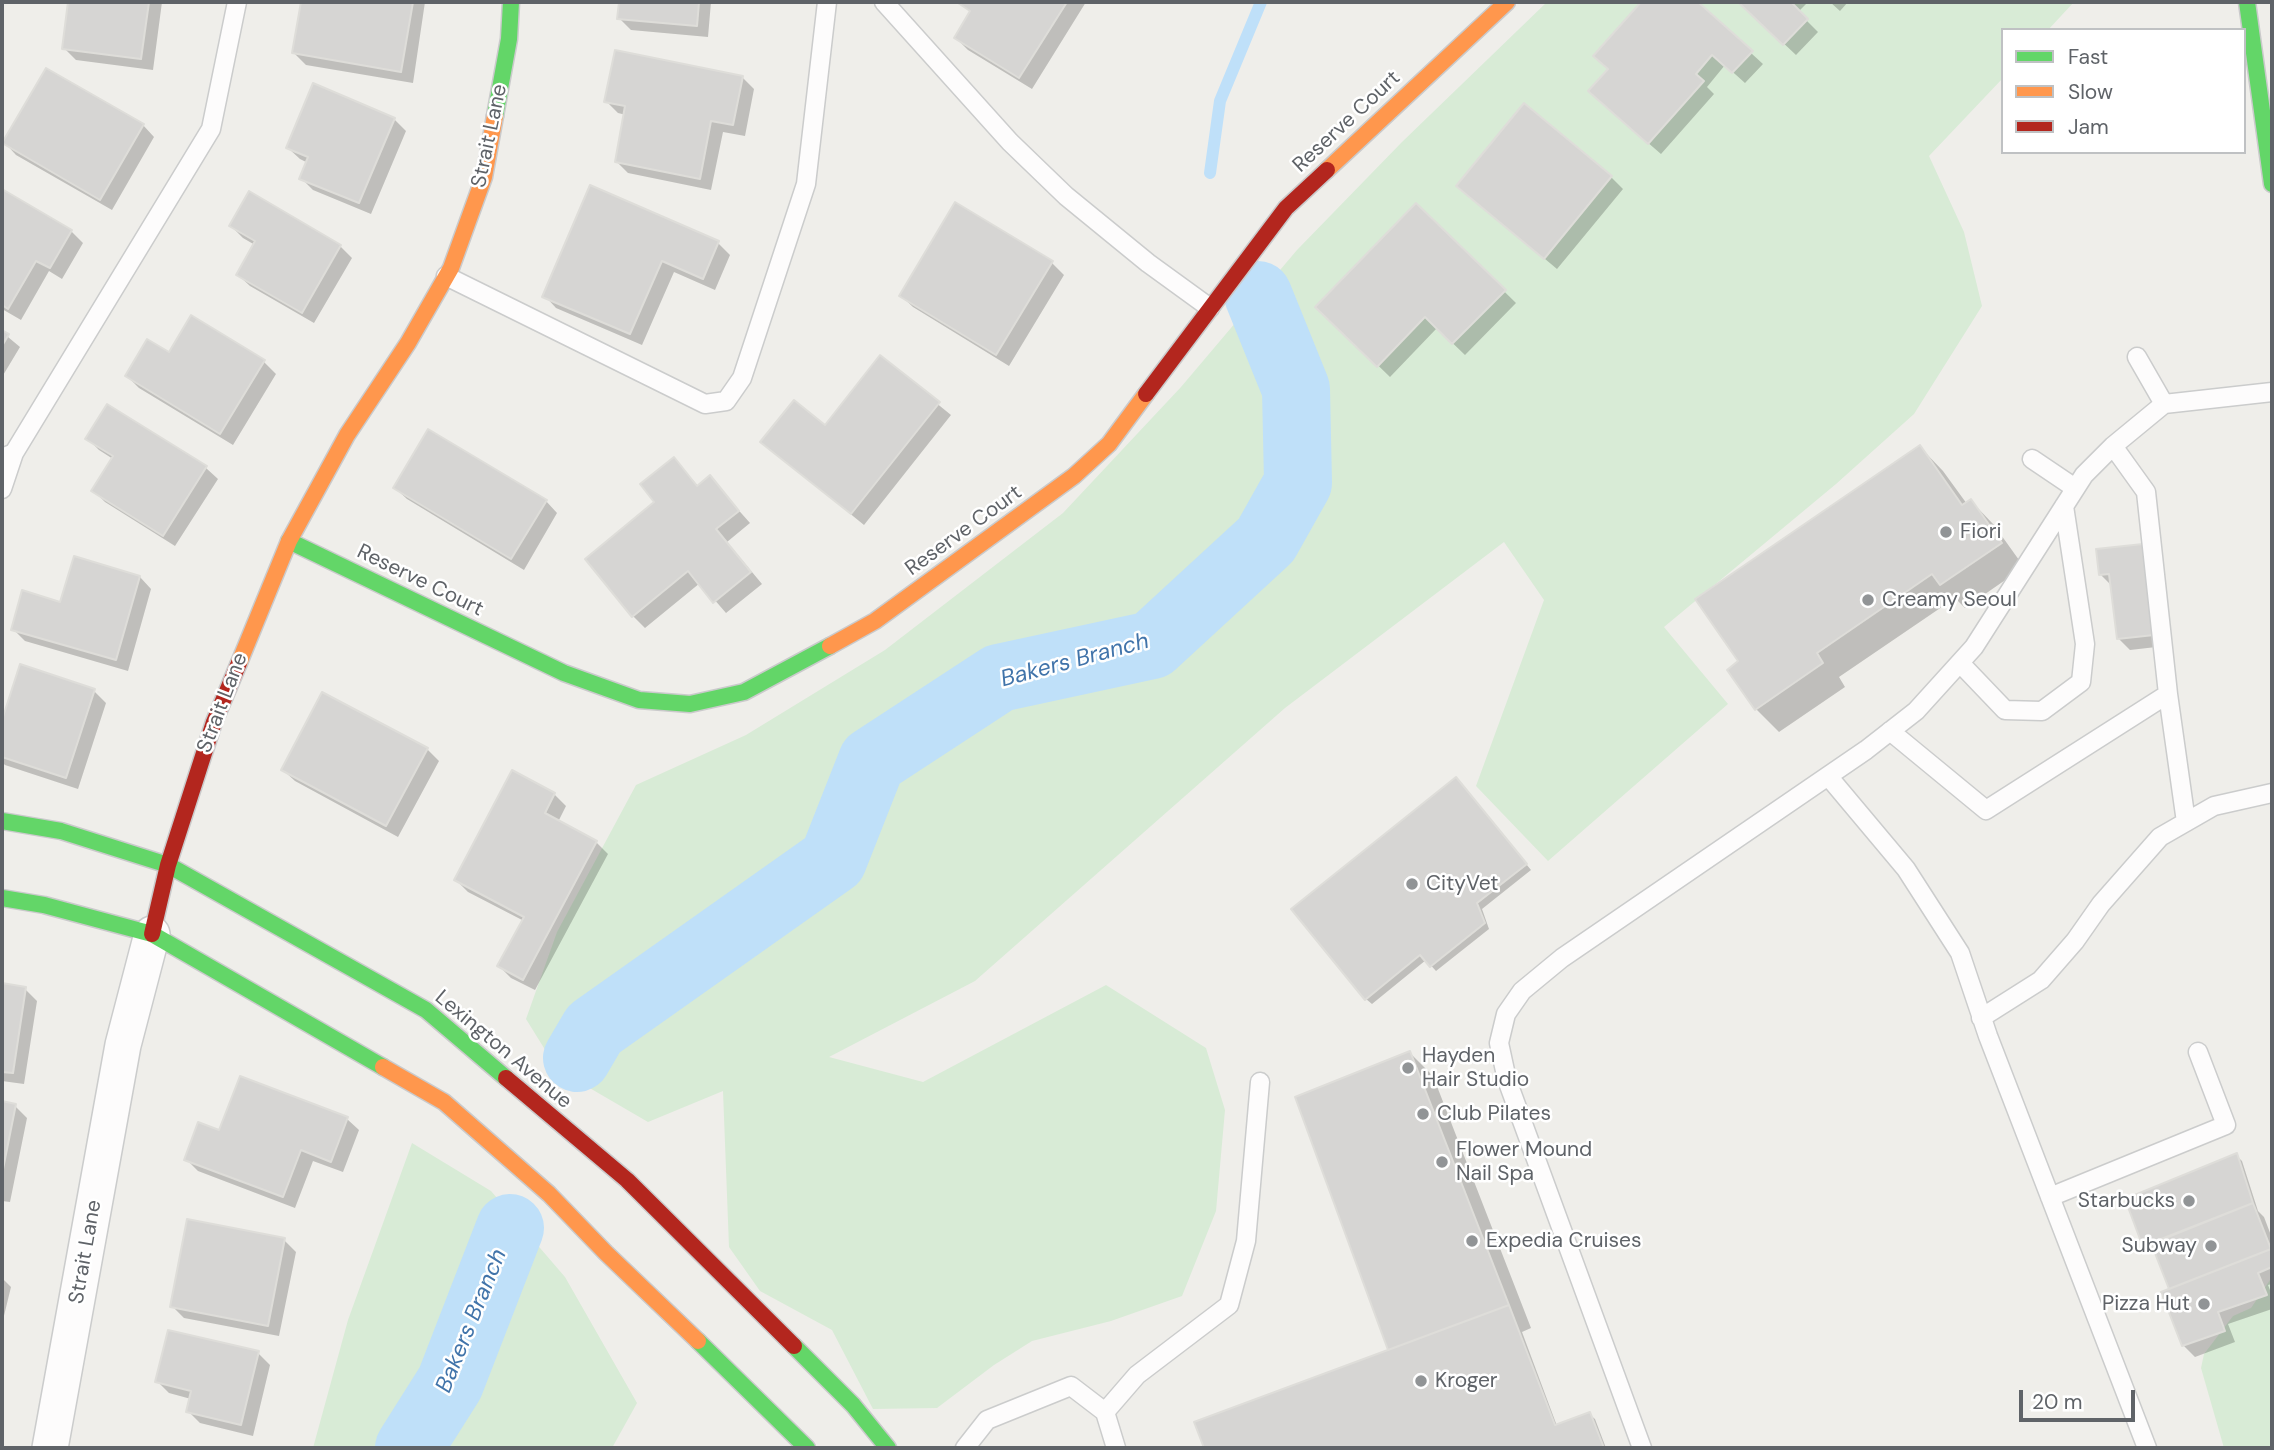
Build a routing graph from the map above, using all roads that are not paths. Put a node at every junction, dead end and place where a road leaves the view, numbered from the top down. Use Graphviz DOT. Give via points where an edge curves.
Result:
graph roads {
  1 [pos="237,2"];
  2 [pos="511,2"];
  3 [pos="827,2"];
  4 [pos="884,2"];
  5 [pos="1507,2"];
  6 [pos="2246,2"];
  7 [pos="2272,184"];
  8 [pos="446,276"];
  9 [pos="1210,308"];
  10 [pos="2137,358"];
  11 [pos="2272,392"];
  12 [pos="2164,404"];
  13 [pos="2113,446"];
  14 [pos="8,456"];
  15 [pos="2032,459"];
  16 [pos="2075,488"];
  17 [pos="2,489"];
  18 [pos="2064,506"];
  19 [pos="289,541"];
  20 [pos="1960,663"];
  21 [pos="2168,694"];
  22 [pos="1890,731"];
  23 [pos="1828,776"];
  24 [pos="2272,793"];
  25 [pos="2,821"];
  26 [pos="2186,822"];
  27 [pos="168,865"];
  28 [pos="2,898"];
  29 [pos="152,934"];
  30 [pos="1981,1018"];
  31 [pos="2198,1052"];
  32 [pos="1260,1082"];
  33 [pos="2050,1197"];
  34 [pos="1105,1412"];
  35 [pos="50,1448"];
  36 [pos="807,1448"];
  37 [pos="888,1448"];
  38 [pos="965,1448"];
  39 [pos="1116,1448"];
  40 [pos="1642,1448"];
  41 [pos="2147,1448"];
  1 -- 14 [label="lane" via="211,129"];
  2 -- 8 [label="street, Strait Lane" via="509,39 484,177"];
  3 -- 8 [label="lane" via="806,184 742,378 726,401 705,404"];
  4 -- 9 [label="lane" via="1010,142 1066,196"];
  5 -- 9 [label="street, Reserve Court" via="1286,208"];
  6 -- 7 [label="street"];
  8 -- 19 [label="street, Strait Lane"];
  9 -- 19 [label="street, Reserve Court" via="1109,444 1074,476 875,621 744,692 690,704 639,700 564,673"];
  10 -- 12 [label="lane"];
  11 -- 12 [label="lane"];
  12 -- 13 [label="lane"];
  13 -- 16 [label="lane"];
  13 -- 21 [label="lane" via="2146,492"];
  14 -- 17 [label="lane"];
  15 -- 16 [label="lane"];
  16 -- 18 [label="lane"];
  18 -- 20 [label="lane"];
  18 -- 20 [label="lane" via="2085,644 2081,682 2042,711 2005,710"];
  19 -- 27 [label="street, Strait Lane" via="214,722"];
  20 -- 22 [label="lane"];
  21 -- 22 [label="lane" via="1986,810"];
  21 -- 26 [label="lane"];
  22 -- 23 [label="lane"];
  23 -- 30 [label="lane" via="1906,869 1954,943"];
  23 -- 40 [label="lane" via="1562,958 1522,991 1506,1014 1499,1043 1507,1080"];
  24 -- 26 [label="lane" via="2214,806"];
  25 -- 27 [label="street, Lexington Avenue" via="61,831"];
  26 -- 30 [label="lane" via="2160,837 2041,980"];
  27 -- 29 [label="street, Strait Lane"];
  27 -- 37 [label="street, Lexington Avenue" via="425,1010 627,1180 853,1405"];
  28 -- 29 [label="street"];
  29 -- 35 [label="street, Strait Lane" via="123,1045"];
  29 -- 36 [label="street" via="444,1102 549,1194"];
  30 -- 33 [label="lane"];
  31 -- 33 [label="lane" via="2225,1125"];
  32 -- 34 [label="lane" via="1246,1241 1229,1305 1137,1375"];
  33 -- 41 [label="lane"];
  34 -- 38 [label="lane" via="1071,1386 987,1420"];
  34 -- 39 [label="lane"];
}
